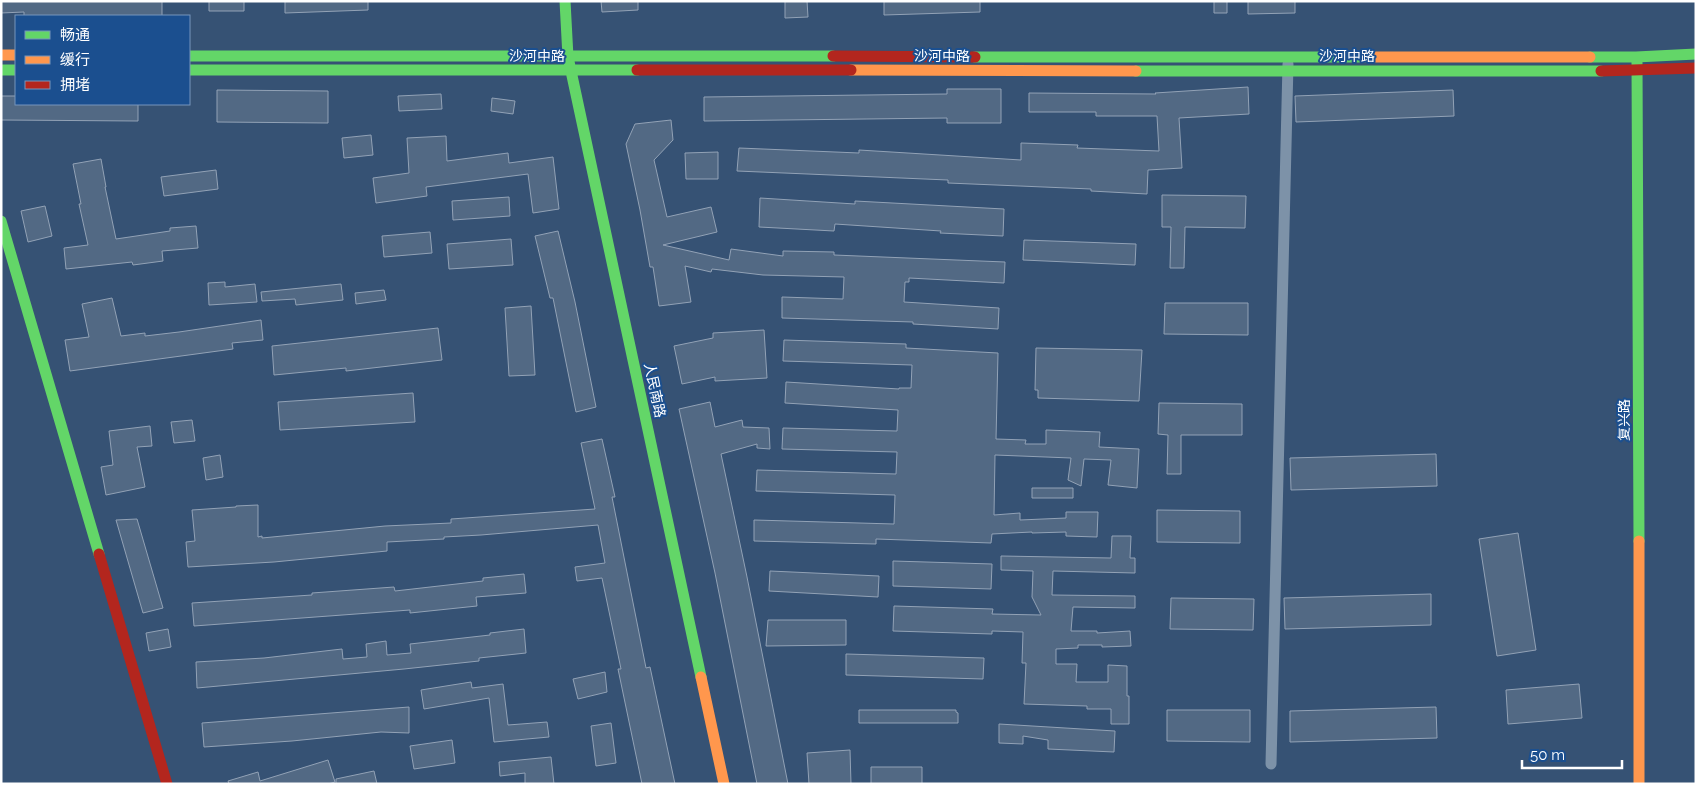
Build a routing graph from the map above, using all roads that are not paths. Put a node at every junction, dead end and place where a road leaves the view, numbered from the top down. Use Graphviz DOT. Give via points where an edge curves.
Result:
graph roads {
  1 [pos="565,1"];
  2 [pos="1696,54"];
  3 [pos="1,55"];
  4 [pos="15,55"];
  5 [pos="190,56"];
  6 [pos="568,57"];
  7 [pos="1288,57"];
  8 [pos="1636,57"];
  9 [pos="1696,68"];
  10 [pos="1,70"];
  11 [pos="15,70"];
  12 [pos="190,70"];
  13 [pos="571,71"];
  14 [pos="1288,71"];
  15 [pos="1637,71"];
  16 [pos="1,221"];
  17 [pos="1271,764"];
  18 [pos="167,784"];
  19 [pos="724,784"];
  20 [pos="1639,784"];
  1 -- 6 [label="street, 人民南路"];
  2 -- 8 [label="street, 沙河中路"];
  3 -- 4 [label="street"];
  5 -- 6 [label="street, 沙河中路"];
  6 -- 7 [label="street, 沙河中路"];
  6 -- 13 [label="street, 人民南路"];
  7 -- 8 [label="street, 沙河中路"];
  7 -- 14 [label="street"];
  8 -- 15 [label="street, 复兴路"];
  9 -- 15 [label="street, 沙河中路"];
  10 -- 11 [label="street"];
  12 -- 13 [label="street, 沙河中路"];
  13 -- 14 [label="street, 沙河中路"];
  13 -- 19 [label="street, 人民南路"];
  14 -- 15 [label="street, 沙河中路"];
  14 -- 17 [label="street"];
  15 -- 20 [label="street, 复兴路"];
  16 -- 18 [label="street"];
}
